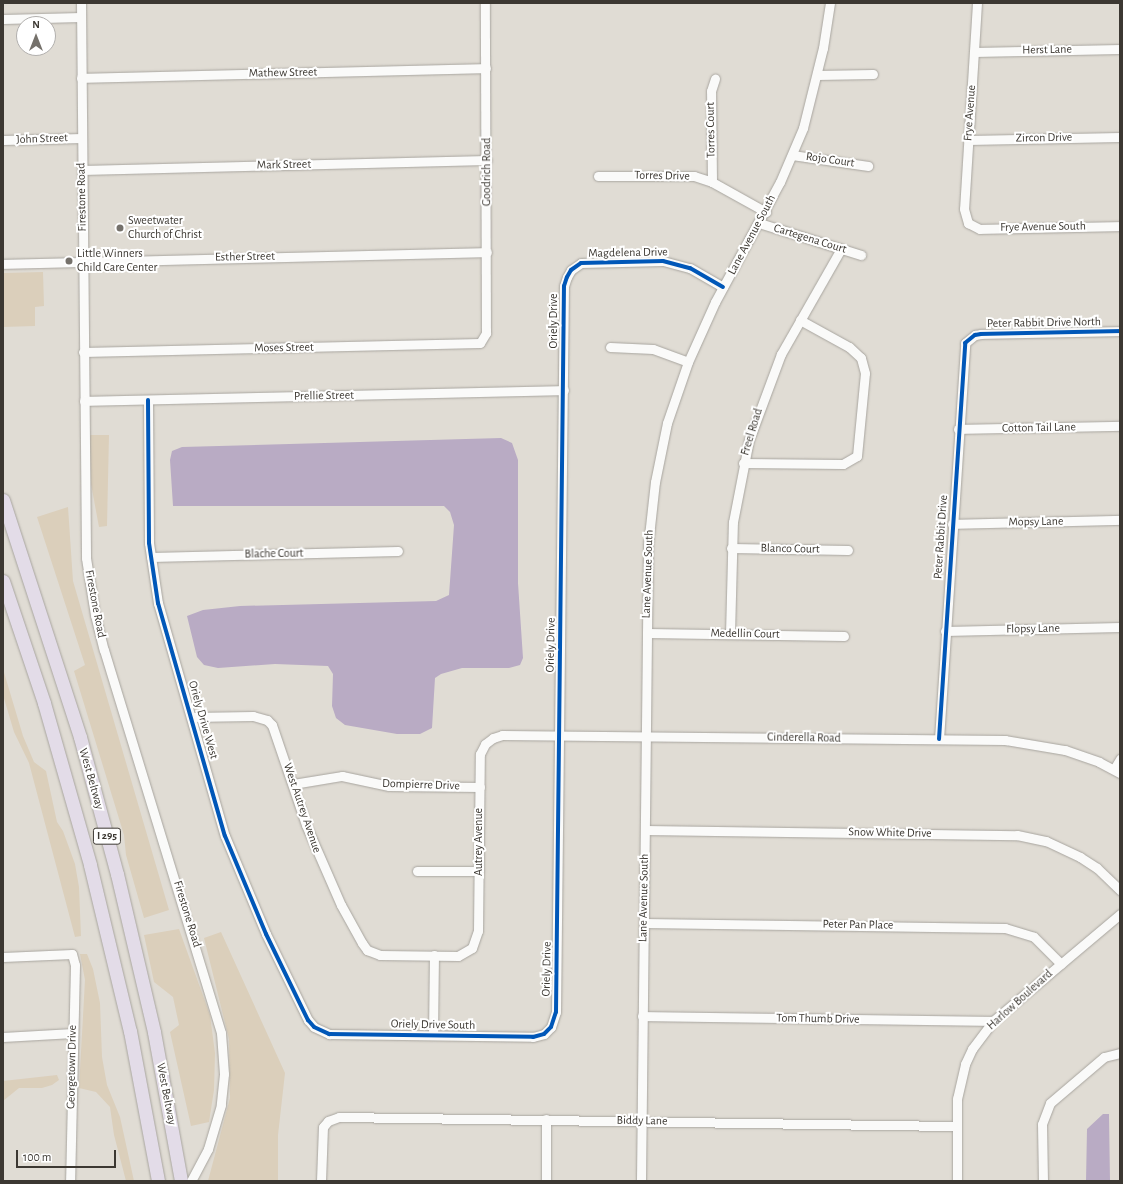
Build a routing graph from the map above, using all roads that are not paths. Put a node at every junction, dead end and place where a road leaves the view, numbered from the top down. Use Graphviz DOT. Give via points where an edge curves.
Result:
graph roads {
  1 [pos="81,3"];
  2 [pos="485,3"];
  3 [pos="830,3"];
  4 [pos="977,3"];
  5 [pos="81,17"];
  6 [pos="3,18"];
  7 [pos="1120,48"];
  8 [pos="974,52"];
  9 [pos="486,68"];
  10 [pos="873,74"];
  11 [pos="817,75"];
  12 [pos="81,78"];
  13 [pos="715,79"];
  14 [pos="1120,137"];
  15 [pos="82,138"];
  16 [pos="3,140"];
  17 [pos="968,140"];
  18 [pos="792,155"];
  19 [pos="487,160"];
  20 [pos="868,166"];
  21 [pos="82,170"];
  22 [pos="598,176"];
  23 [pos="712,182"];
  24 [pos="766,212"];
  25 [pos="759,223"];
  26 [pos="968,223"];
  27 [pos="1120,226"];
  28 [pos="841,248"];
  29 [pos="487,252"];
  30 [pos="861,254"];
  31 [pos="83,260"];
  32 [pos="3,264"];
  33 [pos="576,266"];
  34 [pos="723,287"];
  35 [pos="800,320"];
  36 [pos="1120,331"];
  37 [pos="969,339"];
  38 [pos="483,340"];
  39 [pos="610,347"];
  40 [pos="83,352"];
  41 [pos="688,362"];
  42 [pos="564,390"];
  43 [pos="148,400"];
  44 [pos="84,401"];
  45 [pos="1120,426"];
  46 [pos="958,429"];
  47 [pos="743,463"];
  48 [pos="3,500"];
  49 [pos="1120,520"];
  50 [pos="952,524"];
  51 [pos="731,548"];
  52 [pos="848,550"];
  53 [pos="398,551"];
  54 [pos="151,557"];
  55 [pos="3,581"];
  56 [pos="1120,627"];
  57 [pos="945,631"];
  58 [pos="647,633"];
  59 [pos="730,634"];
  60 [pos="844,636"];
  61 [pos="192,717"];
  62 [pos="560,735"];
  63 [pos="646,736"];
  64 [pos="938,739"];
  65 [pos="485,744"];
  66 [pos="1120,759"];
  67 [pos="1117,771"];
  68 [pos="293,784"];
  69 [pos="480,787"];
  70 [pos="645,830"];
  71 [pos="417,871"];
  72 [pos="479,871"];
  73 [pos="1120,890"];
  74 [pos="1120,914"];
  75 [pos="644,923"];
  76 [pos="434,955"];
  77 [pos="3,957"];
  78 [pos="1061,964"];
  79 [pos="642,1016"];
  80 [pos="993,1021"];
  81 [pos="314,1027"];
  82 [pos="552,1027"];
  83 [pos="73,1033"];
  84 [pos="432,1035"];
  85 [pos="3,1037"];
  86 [pos="1120,1053"];
  87 [pos="546,1119"];
  88 [pos="641,1121"];
  89 [pos="956,1126"];
  90 [pos="70,1181"];
  91 [pos="158,1181"];
  92 [pos="181,1181"];
  93 [pos="191,1181"];
  94 [pos="321,1181"];
  95 [pos="546,1181"];
  96 [pos="641,1181"];
  97 [pos="956,1181"];
  98 [pos="1043,1181"];
  1 -- 5 [label="street, Firestone Road"];
  2 -- 9 [label="street, Goodrich Road"];
  3 -- 11 [label="street, Lane Avenue South"];
  4 -- 8 [label="street, Frye Avenue"];
  5 -- 6 [label="street"];
  5 -- 12 [label="street, Firestone Road"];
  7 -- 8 [label="street, Herst Lane"];
  8 -- 17 [label="street, Frye Avenue"];
  9 -- 12 [label="street, Mathew Street"];
  9 -- 19 [label="street, Goodrich Road"];
  10 -- 11 [label="street"];
  11 -- 18 [label="street, Lane Avenue South"];
  12 -- 15 [label="street, Firestone Road"];
  13 -- 23 [label="street, Torres Court" via="711,91"];
  14 -- 17 [label="street, Zircon Drive"];
  15 -- 16 [label="street, John Street"];
  15 -- 21 [label="street, Firestone Road"];
  17 -- 26 [label="street, Frye Avenue" via="964,209"];
  18 -- 20 [label="street, Rojo Court"];
  18 -- 24 [label="street, Lane Avenue South"];
  19 -- 21 [label="street, Mark Street"];
  19 -- 29 [label="street, Goodrich Road"];
  21 -- 31 [label="street, Firestone Road"];
  22 -- 23 [label="street, Torres Drive" via="687,174"];
  23 -- 24 [label="street, Torres Drive"];
  24 -- 25 [label="street, Lane Avenue South"];
  25 -- 28 [label="street, Cartegena Court"];
  25 -- 34 [label="street, Lane Avenue South"];
  26 -- 27 [label="street, Frye Avenue South" via="980,229"];
  28 -- 30 [label="street, Cartegena Court"];
  28 -- 35 [label="street, Freel Road"];
  29 -- 31 [label="street, Esther Street"];
  29 -- 38 [label="street, Goodrich Road" via="486,333"];
  31 -- 32 [label="street, Esther Street"];
  31 -- 40 [label="street, Firestone Road"];
  33 -- 34 [label="street, Magdelena Drive" via="589,262 672,261"];
  33 -- 42 [label="street, Oriely Drive" via="567,276 564,286"];
  34 -- 41 [label="street, Lane Avenue South"];
  35 -- 47 [label="street, Freel Road" via="766,390"];
  35 -- 47 [label="street" via="849,347 861,358 865,373 860,448 854,460 843,464"];
  36 -- 37 [label="street, Peter Rabbit Drive North" via="981,334"];
  37 -- 46 [label="street, Peter Rabbit Drive" via="963,349"];
  38 -- 40 [label="street, Moses Street" via="473,345"];
  39 -- 41 [label="street" via="653,349"];
  40 -- 44 [label="street, Firestone Road"];
  41 -- 58 [label="street, Lane Avenue South" via="667,423 655,482 648,545"];
  42 -- 43 [label="street, Prellie Street"];
  42 -- 62 [label="street, Oriely Drive"];
  43 -- 44 [label="street, Prellie Street"];
  43 -- 54 [label="street, Oriely Drive West"];
  44 -- 93 [label="street, Firestone Road" via="85,529 90,592 104,650 218,1014 222,1040 224,1074 216,1128"];
  45 -- 46 [label="street, Cotton Tail Lane"];
  46 -- 50 [label="street, Peter Rabbit Drive"];
  47 -- 51 [label="street, Freel Road" via="736,497"];
  48 -- 92 [label="highway, West Beltway / I 295" via="80,737 115,866 154,1032"];
  49 -- 50 [label="street, Mopsy Lane"];
  50 -- 57 [label="street, Peter Rabbit Drive"];
  51 -- 52 [label="street, Blanco Court"];
  51 -- 59 [label="street, Freel Road"];
  53 -- 54 [label="street, Blache Court"];
  54 -- 61 [label="street, Oriely Drive West" via="158,603"];
  55 -- 91 [label="highway, West Beltway / I 295" via="42,696 92,872 130,1031"];
  56 -- 57 [label="street, Flopsy Lane"];
  57 -- 64 [label="street, Peter Rabbit Drive"];
  58 -- 59 [label="street, Medellin Court"];
  58 -- 63 [label="street, Lane Avenue South"];
  59 -- 60 [label="street, Medellin Court"];
  61 -- 68 [label="street, West Autrey Avenue" via="253,716 267,720 276,731"];
  61 -- 81 [label="street, Oriely Drive West" via="225,836 236,865 266,934"];
  62 -- 63 [label="street, Cinderella Road"];
  62 -- 65 [label="street, Cinderella Road" via="502,735 492,738"];
  62 -- 82 [label="street, Oriely Drive" via="556,1012"];
  63 -- 64 [label="street, Cinderella Road"];
  63 -- 70 [label="street, Lane Avenue South"];
  64 -- 67 [label="street, Cinderella Road" via="1028,742 1083,755"];
  65 -- 69 [label="street, Autrey Avenue" via="480,754"];
  66 -- 67 [label="street"];
  68 -- 69 [label="street, Dompierre Drive" via="342,776 389,786"];
  68 -- 76 [label="street, West Autrey Avenue" via="306,825 341,905 367,950 380,955"];
  69 -- 72 [label="street, Autrey Avenue"];
  70 -- 73 [label="street, Snow White Drive" via="1017,835 1046,841 1080,857 1097,868"];
  70 -- 75 [label="street, Lane Avenue South"];
  71 -- 72 [label="street"];
  72 -- 76 [label="street, Autrey Avenue" via="476,941 472,948 458,956"];
  74 -- 78 [label="street, Harlow Boulevard"];
  75 -- 78 [label="street, Peter Pan Place" via="1005,928 1034,938"];
  75 -- 79 [label="street, Lane Avenue South"];
  76 -- 84 [label="street"];
  77 -- 83 [label="street, Georgetown Drive" via="72,954 75,965"];
  78 -- 80 [label="street, Harlow Boulevard"];
  79 -- 80 [label="street, Tom Thumb Drive"];
  79 -- 88 [label="street, Lane Avenue South"];
  80 -- 89 [label="street, Harlow Boulevard" via="972,1049 965,1064 957,1100"];
  81 -- 84 [label="street, Oriely Drive South" via="329,1034"];
  82 -- 84 [label="street, Oriely Drive South" via="544,1034 533,1037"];
  83 -- 85 [label="street"];
  83 -- 90 [label="street, Georgetown Drive"];
  86 -- 98 [label="street" via="1104,1057 1050,1103 1042,1124"];
  87 -- 88 [label="street, Biddy Lane"];
  87 -- 94 [label="street, Biddy Lane" via="339,1117 328,1121 321,1135"];
  87 -- 95 [label="street"];
  88 -- 89 [label="street, Biddy Lane"];
  88 -- 96 [label="street, Lane Avenue South"];
  89 -- 97 [label="street, Harlow Boulevard"];
}
